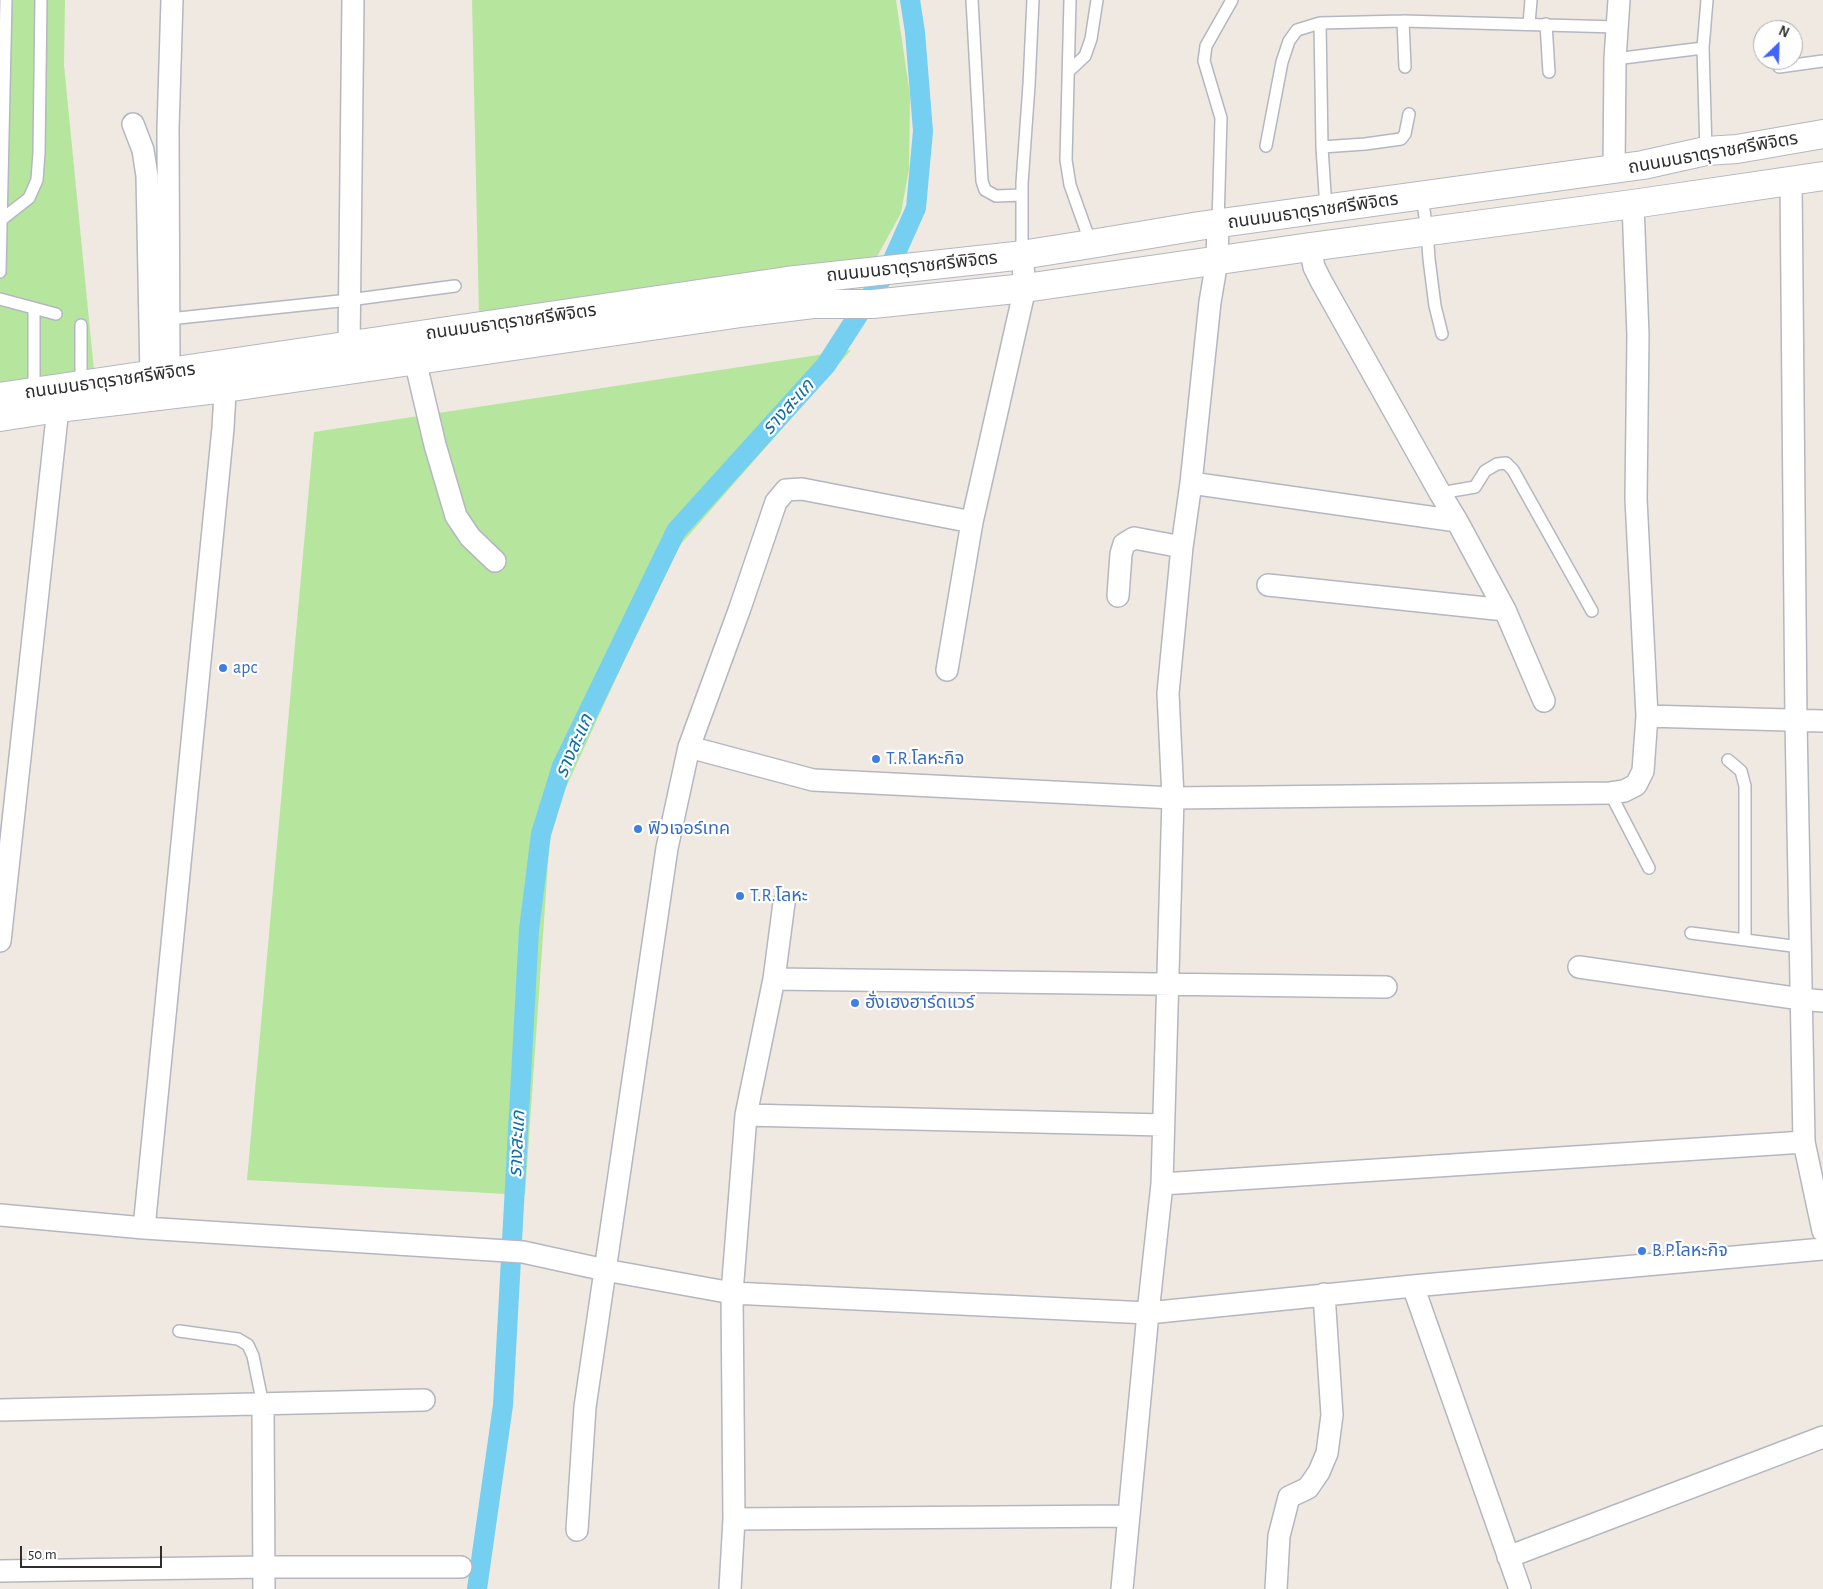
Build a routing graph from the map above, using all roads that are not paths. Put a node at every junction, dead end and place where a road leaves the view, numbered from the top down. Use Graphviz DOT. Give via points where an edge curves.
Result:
graph roads {
  1 [pos="6,0"];
  2 [pos="41,0"];
  3 [pos="172,0"];
  4 [pos="352,0"];
  5 [pos="972,0"];
  6 [pos="1032,0"];
  7 [pos="1070,0"];
  8 [pos="1097,0"];
  9 [pos="1232,0"];
  10 [pos="1531,0"];
  11 [pos="1619,0"];
  12 [pos="1707,0"];
  13 [pos="1403,21"];
  14 [pos="1320,23"];
  15 [pos="1529,24"];
  16 [pos="1546,24"];
  17 [pos="1617,27"];
  18 [pos="2,32"];
  19 [pos="1703,48"];
  20 [pos="1615,59"];
  21 [pos="1823,61"];
  22 [pos="1803,64"];
  23 [pos="1405,67"];
  24 [pos="1069,71"];
  25 [pos="1549,72"];
  26 [pos="1409,114"];
  27 [pos="132,124"];
  28 [pos="1823,134"];
  29 [pos="1266,146"];
  30 [pos="1322,146"];
  31 [pos="1706,151"];
  32 [pos="1614,169"];
  33 [pos="1823,176"];
  34 [pos="1791,181"];
  35 [pos="1022,195"];
  36 [pos="1422,196"];
  37 [pos="1633,204"];
  38 [pos="1326,209"];
  39 [pos="2,220"];
  40 [pos="1218,223"];
  41 [pos="1427,231"];
  42 [pos="1091,244"];
  43 [pos="1310,247"];
  44 [pos="1022,254"];
  45 [pos="1217,261"];
  46 [pos="901,268"];
  47 [pos="0,272"];
  48 [pos="455,286"];
  49 [pos="1025,288"];
  50 [pos="797,297"];
  51 [pos="0,299"];
  52 [pos="917,299"];
  53 [pos="349,300"];
  54 [pos="34,308"];
  55 [pos="56,314"];
  56 [pos="169,319"];
  57 [pos="81,324"];
  58 [pos="1442,334"];
  59 [pos="349,346"];
  60 [pos="415,360"];
  61 [pos="160,373"];
  62 [pos="226,376"];
  63 [pos="80,386"];
  64 [pos="34,392"];
  65 [pos="0,397"];
  66 [pos="58,408"];
  67 [pos="0,418"];
  68 [pos="1191,484"];
  69 [pos="1440,493"];
  70 [pos="1457,521"];
  71 [pos="972,522"];
  72 [pos="1182,547"];
  73 [pos="495,561"];
  74 [pos="1268,585"];
  75 [pos="1118,596"];
  76 [pos="1505,610"];
  77 [pos="1592,611"];
  78 [pos="947,670"];
  79 [pos="1544,701"];
  80 [pos="1647,716"];
  81 [pos="1796,721"];
  82 [pos="1823,721"];
  83 [pos="690,747"];
  84 [pos="1728,760"];
  85 [pos="1610,793"];
  86 [pos="1172,798"];
  87 [pos="1649,868"];
  88 [pos="784,903"];
  89 [pos="1691,933"];
  90 [pos="1745,939"];
  91 [pos="0,941"];
  92 [pos="1800,947"];
  93 [pos="1578,967"];
  94 [pos="774,979"];
  95 [pos="1169,984"];
  96 [pos="1386,986"];
  97 [pos="1801,999"];
  98 [pos="1823,1000"];
  99 [pos="746,1115"];
  100 [pos="1163,1125"];
  101 [pos="1804,1142"];
  102 [pos="1162,1184"];
  103 [pos="0,1216"];
  104 [pos="144,1228"];
  105 [pos="1823,1231"];
  106 [pos="1823,1249"];
  107 [pos="605,1270"];
  108 [pos="1413,1286"];
  109 [pos="732,1293"];
  110 [pos="1324,1294"];
  111 [pos="1148,1313"];
  112 [pos="179,1331"];
  113 [pos="424,1400"];
  114 [pos="263,1405"];
  115 [pos="0,1410"];
  116 [pos="1823,1437"];
  117 [pos="1128,1516"];
  118 [pos="734,1519"];
  119 [pos="577,1530"];
  120 [pos="1508,1557"];
  121 [pos="461,1566"];
  122 [pos="264,1567"];
  123 [pos="0,1571"];
  124 [pos="264,1589"];
  125 [pos="730,1589"];
  126 [pos="1122,1589"];
  127 [pos="1276,1589"];
  128 [pos="1520,1589"];
  1 -- 18 [label="lane"];
  2 -- 39 [label="lane" via="37,180 29,198"];
  3 -- 56 [label="street" via="168,129"];
  4 -- 53 [label="street"];
  5 -- 35 [label="lane" via="982,180 985,190 996,196"];
  6 -- 35 [label="lane"];
  7 -- 24 [label="lane"];
  8 -- 24 [label="lane" via="1085,56"];
  9 -- 40 [label="lane" via="1206,46 1204,61 1221,118"];
  10 -- 15 [label="lane"];
  11 -- 17 [label="street"];
  12 -- 19 [label="lane"];
  13 -- 14 [label="lane"];
  13 -- 15 [label="lane"];
  13 -- 23 [label="lane"];
  14 -- 29 [label="lane" via="1297,30 1289,41"];
  14 -- 30 [label="lane"];
  15 -- 16 [label="lane"];
  16 -- 17 [label="lane"];
  16 -- 25 [label="lane"];
  17 -- 20 [label="street"];
  18 -- 39 [label="lane"];
  19 -- 20 [label="lane"];
  19 -- 31 [label="lane"];
  20 -- 32 [label="street"];
  21 -- 22 [label="lane"];
  24 -- 42 [label="lane" via="1066,160 1070,184"];
  26 -- 30 [label="lane" via="1400,139"];
  27 -- 61 [label="street" via="143,150 147,176"];
  28 -- 31 [label="street, ถนนมนธาตุราชศรีพิจิตร"];
  30 -- 38 [label="lane"];
  31 -- 32 [label="street, ถนนมนธาตุราชศรีพิจิตร"];
  32 -- 36 [label="street, ถนนมนธาตุราชศรีพิจิตร"];
  33 -- 34 [label="street, ถนนมนธาตุราชศรีพิจิตร"];
  34 -- 37 [label="street, ถนนมนธาตุราชศรีพิจิตร"];
  34 -- 81 [label="street"];
  35 -- 44 [label="lane"];
  36 -- 38 [label="street, ถนนมนธาตุราชศรีพิจิตร"];
  36 -- 41 [label="lane"];
  37 -- 41 [label="street, ถนนมนธาตุราชศรีพิจิตร"];
  37 -- 80 [label="street" via="1638,335 1636,500"];
  38 -- 40 [label="street, ถนนมนธาตุราชศรีพิจิตร"];
  39 -- 47 [label="lane"];
  40 -- 42 [label="street, ถนนมนธาตุราชศรีพิจิตร"];
  40 -- 45 [label="street"];
  41 -- 43 [label="street, ถนนมนธาตุราชศรีพิจิตร"];
  41 -- 58 [label="lane" via="1434,298"];
  42 -- 44 [label="street, ถนนมนธาตุราชศรีพิจิตร"];
  43 -- 45 [label="street, ถนนมนธาตุราชศรีพิจิตร"];
  43 -- 69 [label="street" via="1321,281"];
  44 -- 46 [label="street, ถนนมนธาตุราชศรีพิจิตร"];
  44 -- 49 [label="street"];
  45 -- 49 [label="street, ถนนมนธาตุราชศรีพิจิตร"];
  45 -- 68 [label="street"];
  46 -- 50 [label="street, ถนนมนธาตุราชศรีพิจิตร" via="825,277"];
  46 -- 52 [label="street"];
  48 -- 53 [label="lane"];
  49 -- 52 [label="street, ถนนมนธาตุราชศรีพิจิตร"];
  49 -- 71 [label="street"];
  50 -- 52 [label="street, ถนนมนธาตุราชศรีพิจิตร" via="873,304"];
  50 -- 59 [label="street, ถนนมนธาตุราชศรีพิจิตร"];
  50 -- 60 [label="street, ถนนมนธาตุราชศรีพิจิตร"];
  51 -- 54 [label="lane"];
  53 -- 56 [label="lane"];
  53 -- 59 [label="street"];
  54 -- 55 [label="lane"];
  54 -- 64 [label="lane"];
  56 -- 61 [label="street"];
  57 -- 63 [label="lane"];
  59 -- 62 [label="street, ถนนมนธาตุราชศรีพิจิตร"];
  60 -- 62 [label="street, ถนนมนธาตุราชศรีพิจิตร"];
  60 -- 73 [label="street" via="456,516 470,537"];
  61 -- 62 [label="street, ถนนมนธาตุราชศรีพิจิตร"];
  61 -- 63 [label="street, ถนนมนธาตุราชศรีพิจิตร"];
  62 -- 66 [label="street, ถนนมนธาตุราชศรีพิจิตร"];
  62 -- 104 [label="street"];
  63 -- 64 [label="street, ถนนมนธาตุราชศรีพิจิตร"];
  64 -- 65 [label="street, ถนนมนธาตุราชศรีพิจิตร"];
  66 -- 67 [label="street, ถนนมนธาตุราชศรีพิจิตร"];
  66 -- 91 [label="street"];
  68 -- 70 [label="street"];
  68 -- 72 [label="street"];
  69 -- 70 [label="street"];
  69 -- 77 [label="lane" via="1475,487 1486,471 1506,463 1513,470"];
  70 -- 76 [label="street"];
  71 -- 78 [label="street"];
  71 -- 83 [label="street" via="802,489 786,490 776,502"];
  72 -- 75 [label="street" via="1134,538 1124,544"];
  72 -- 86 [label="street" via="1168,692"];
  74 -- 76 [label="street"];
  76 -- 79 [label="street"];
  80 -- 81 [label="street"];
  80 -- 85 [label="street" via="1643,771 1636,785 1624,792"];
  81 -- 82 [label="street"];
  81 -- 92 [label="street"];
  83 -- 86 [label="street" via="813,780"];
  83 -- 107 [label="street" via="667,848"];
  84 -- 90 [label="lane" via="1741,771 1745,786"];
  85 -- 86 [label="street"];
  85 -- 87 [label="lane"];
  86 -- 95 [label="street"];
  88 -- 94 [label="street"];
  89 -- 90 [label="lane"];
  90 -- 92 [label="lane"];
  92 -- 97 [label="street"];
  93 -- 97 [label="street"];
  94 -- 95 [label="street"];
  94 -- 99 [label="street"];
  95 -- 96 [label="street"];
  95 -- 100 [label="street"];
  97 -- 98 [label="street"];
  97 -- 101 [label="street"];
  99 -- 100 [label="street"];
  99 -- 109 [label="street"];
  100 -- 102 [label="street"];
  101 -- 102 [label="street"];
  101 -- 105 [label="street"];
  102 -- 111 [label="street"];
  103 -- 104 [label="street"];
  104 -- 107 [label="street" via="474,1247 523,1252"];
  106 -- 108 [label="street"];
  107 -- 109 [label="street"];
  107 -- 119 [label="street" via="586,1407"];
  108 -- 110 [label="street"];
  108 -- 120 [label="street"];
  109 -- 111 [label="street"];
  109 -- 118 [label="street"];
  110 -- 111 [label="street"];
  110 -- 127 [label="street" via="1332,1415 1327,1453 1308,1488 1289,1497 1279,1536"];
  111 -- 117 [label="street"];
  112 -- 114 [label="lane" via="238,1339 248,1345"];
  113 -- 114 [label="street"];
  114 -- 115 [label="street"];
  114 -- 122 [label="street"];
  116 -- 120 [label="street"];
  117 -- 118 [label="street"];
  117 -- 126 [label="street"];
  118 -- 125 [label="street"];
  120 -- 128 [label="street"];
  121 -- 122 [label="street"];
  122 -- 123 [label="street"];
  122 -- 124 [label="street"];
}
